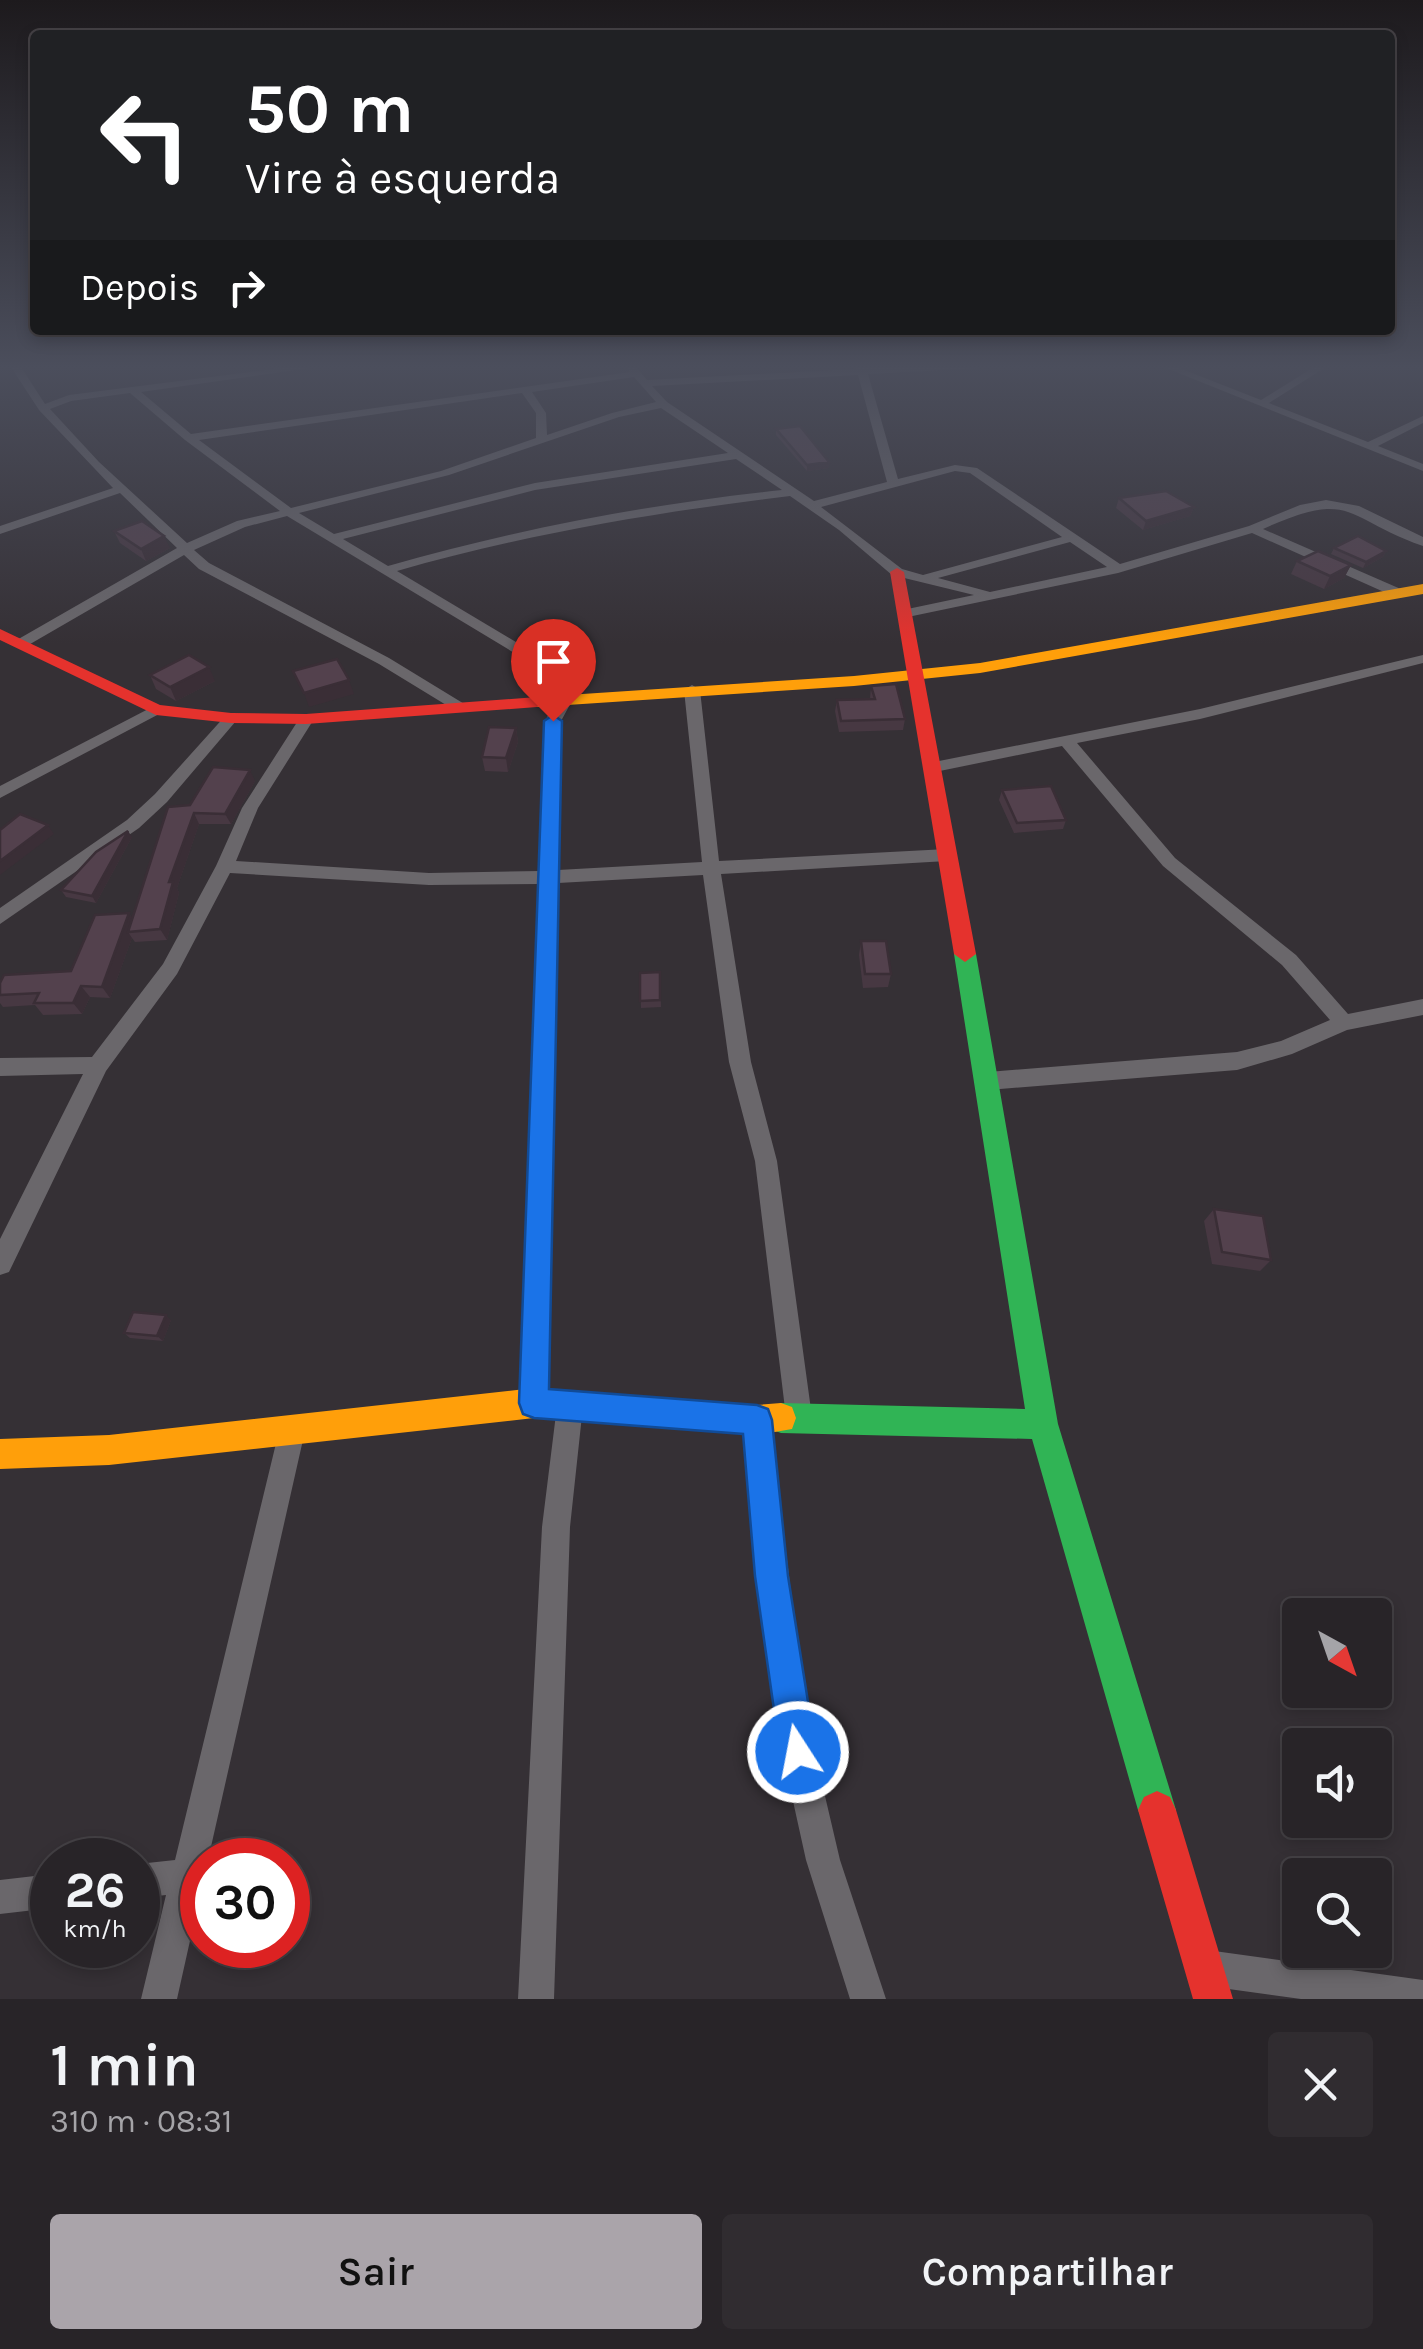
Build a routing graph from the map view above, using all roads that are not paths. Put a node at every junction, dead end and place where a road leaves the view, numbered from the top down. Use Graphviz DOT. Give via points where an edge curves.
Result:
graph roads {
  1 [pos="91,457"];
  2 [pos="215,457"];
  3 [pos="493,457"];
  4 [pos="731,457"];
  5 [pos="742,457"];
  6 [pos="887,457"];
  7 [pos="1394,457"];
  8 [pos="1423,468"];
  9 [pos="894,482"];
  10 [pos="122,490"];
  11 [pos="790,492"];
  12 [pos="810,506"];
  13 [pos="289,512"];
  14 [pos="1254,529"];
  15 [pos="0,530"];
  16 [pos="1075,536"];
  17 [pos="333,538"];
  18 [pos="1423,542"];
  19 [pos="183,550"];
  20 [pos="1118,569"];
  21 [pos="387,570"];
  22 [pos="897,572"];
  23 [pos="923,579"];
  24 [pos="1423,589"];
  25 [pos="1398,593"];
  26 [pos="992,596"];
  27 [pos="903,614"];
  28 [pos="10,639"];
  29 [pos="1423,659"];
  30 [pos="914,676"];
  31 [pos="692,690"];
  32 [pos="565,699"];
  33 [pos="461,708"];
  34 [pos="156,710"];
  35 [pos="231,718"];
  36 [pos="306,719"];
  37 [pos="1068,742"];
  38 [pos="930,768"];
  39 [pos="0,793"];
  40 [pos="946,855"];
  41 [pos="225,866"];
  42 [pos="711,866"];
  43 [pos="551,877"];
  44 [pos="0,917"];
  45 [pos="1423,1007"];
  46 [pos="1344,1023"];
  47 [pos="98,1066"];
  48 [pos="0,1067"];
  49 [pos="988,1081"];
  50 [pos="0,1264"];
  51 [pos="534,1403"];
  52 [pos="570,1406"];
  53 [pos="799,1417"];
  54 [pos="757,1420"];
  55 [pos="1044,1424"];
  56 [pos="292,1431"];
  57 [pos="0,1454"];
  58 [pos="199,1838"];
  59 [pos="30,1894"];
  60 [pos="0,1897"];
  61 [pos="180,1918"];
  62 [pos="1209,1984"];
  63 [pos="1423,1998"];
  64 [pos="159,1999"];
  65 [pos="536,1999"];
  66 [pos="868,1999"];
  1 -- 10 [label="street"];
  2 -- 13 [label="street"];
  3 -- 13 [label="street"];
  4 -- 17 [label="street" via="535,487"];
  5 -- 11 [label="street"];
  6 -- 9 [label="street"];
  7 -- 8 [label="street"];
  9 -- 12 [label="street"];
  9 -- 16 [label="street" via="973,470"];
  10 -- 15 [label="street"];
  10 -- 19 [label="street"];
  11 -- 12 [label="street"];
  11 -- 21 [label="street" via="519,534"];
  12 -- 22 [label="street"];
  13 -- 17 [label="street"];
  13 -- 19 [label="street"];
  14 -- 18 [label="street" via="1329,503"];
  14 -- 20 [label="street"];
  14 -- 25 [label="street"];
  16 -- 20 [label="street"];
  16 -- 23 [label="street"];
  17 -- 21 [label="street"];
  19 -- 28 [label="street"];
  19 -- 33 [label="street"];
  20 -- 26 [label="street"];
  21 -- 32 [label="street" via="536,660"];
  22 -- 23 [label="street"];
  22 -- 27 [label="street"];
  23 -- 26 [label="street"];
  24 -- 25 [label="street"];
  25 -- 30 [label="street"];
  26 -- 27 [label="street"];
  27 -- 30 [label="street"];
  28 -- 34 [label="street"];
  29 -- 37 [label="street"];
  30 -- 31 [label="street"];
  30 -- 38 [label="street"];
  31 -- 32 [label="street"];
  31 -- 42 [label="street"];
  32 -- 33 [label="street"];
  32 -- 43 [label="street" via="553,721"];
  33 -- 36 [label="street"];
  34 -- 35 [label="street"];
  34 -- 39 [label="street"];
  35 -- 36 [label="street"];
  35 -- 44 [label="street" via="133,824"];
  36 -- 41 [label="street" via="250,808"];
  37 -- 38 [label="street"];
  37 -- 46 [label="street" via="1170,862 1289,960"];
  38 -- 40 [label="street"];
  40 -- 42 [label="street"];
  40 -- 49 [label="street"];
  41 -- 43 [label="street" via="429,879"];
  41 -- 47 [label="street" via="170,969"];
  42 -- 43 [label="street"];
  42 -- 53 [label="street" via="740,1062 766,1161"];
  43 -- 51 [label="street"];
  45 -- 46 [label="street"];
  46 -- 49 [label="street" via="1238,1061"];
  47 -- 48 [label="street"];
  47 -- 50 [label="street"];
  49 -- 55 [label="street"];
  51 -- 52 [label="street"];
  51 -- 56 [label="street"];
  52 -- 54 [label="street"];
  52 -- 65 [label="street" via="556,1509"];
  53 -- 54 [label="street"];
  53 -- 55 [label="street"];
  54 -- 66 [label="street" via="790,1716 823,1860"];
  55 -- 62 [label="street"];
  56 -- 57 [label="street"];
  56 -- 58 [label="street"];
  59 -- 60 [label="street"];
  61 -- 64 [label="street"];
  62 -- 63 [label="street"];
}
